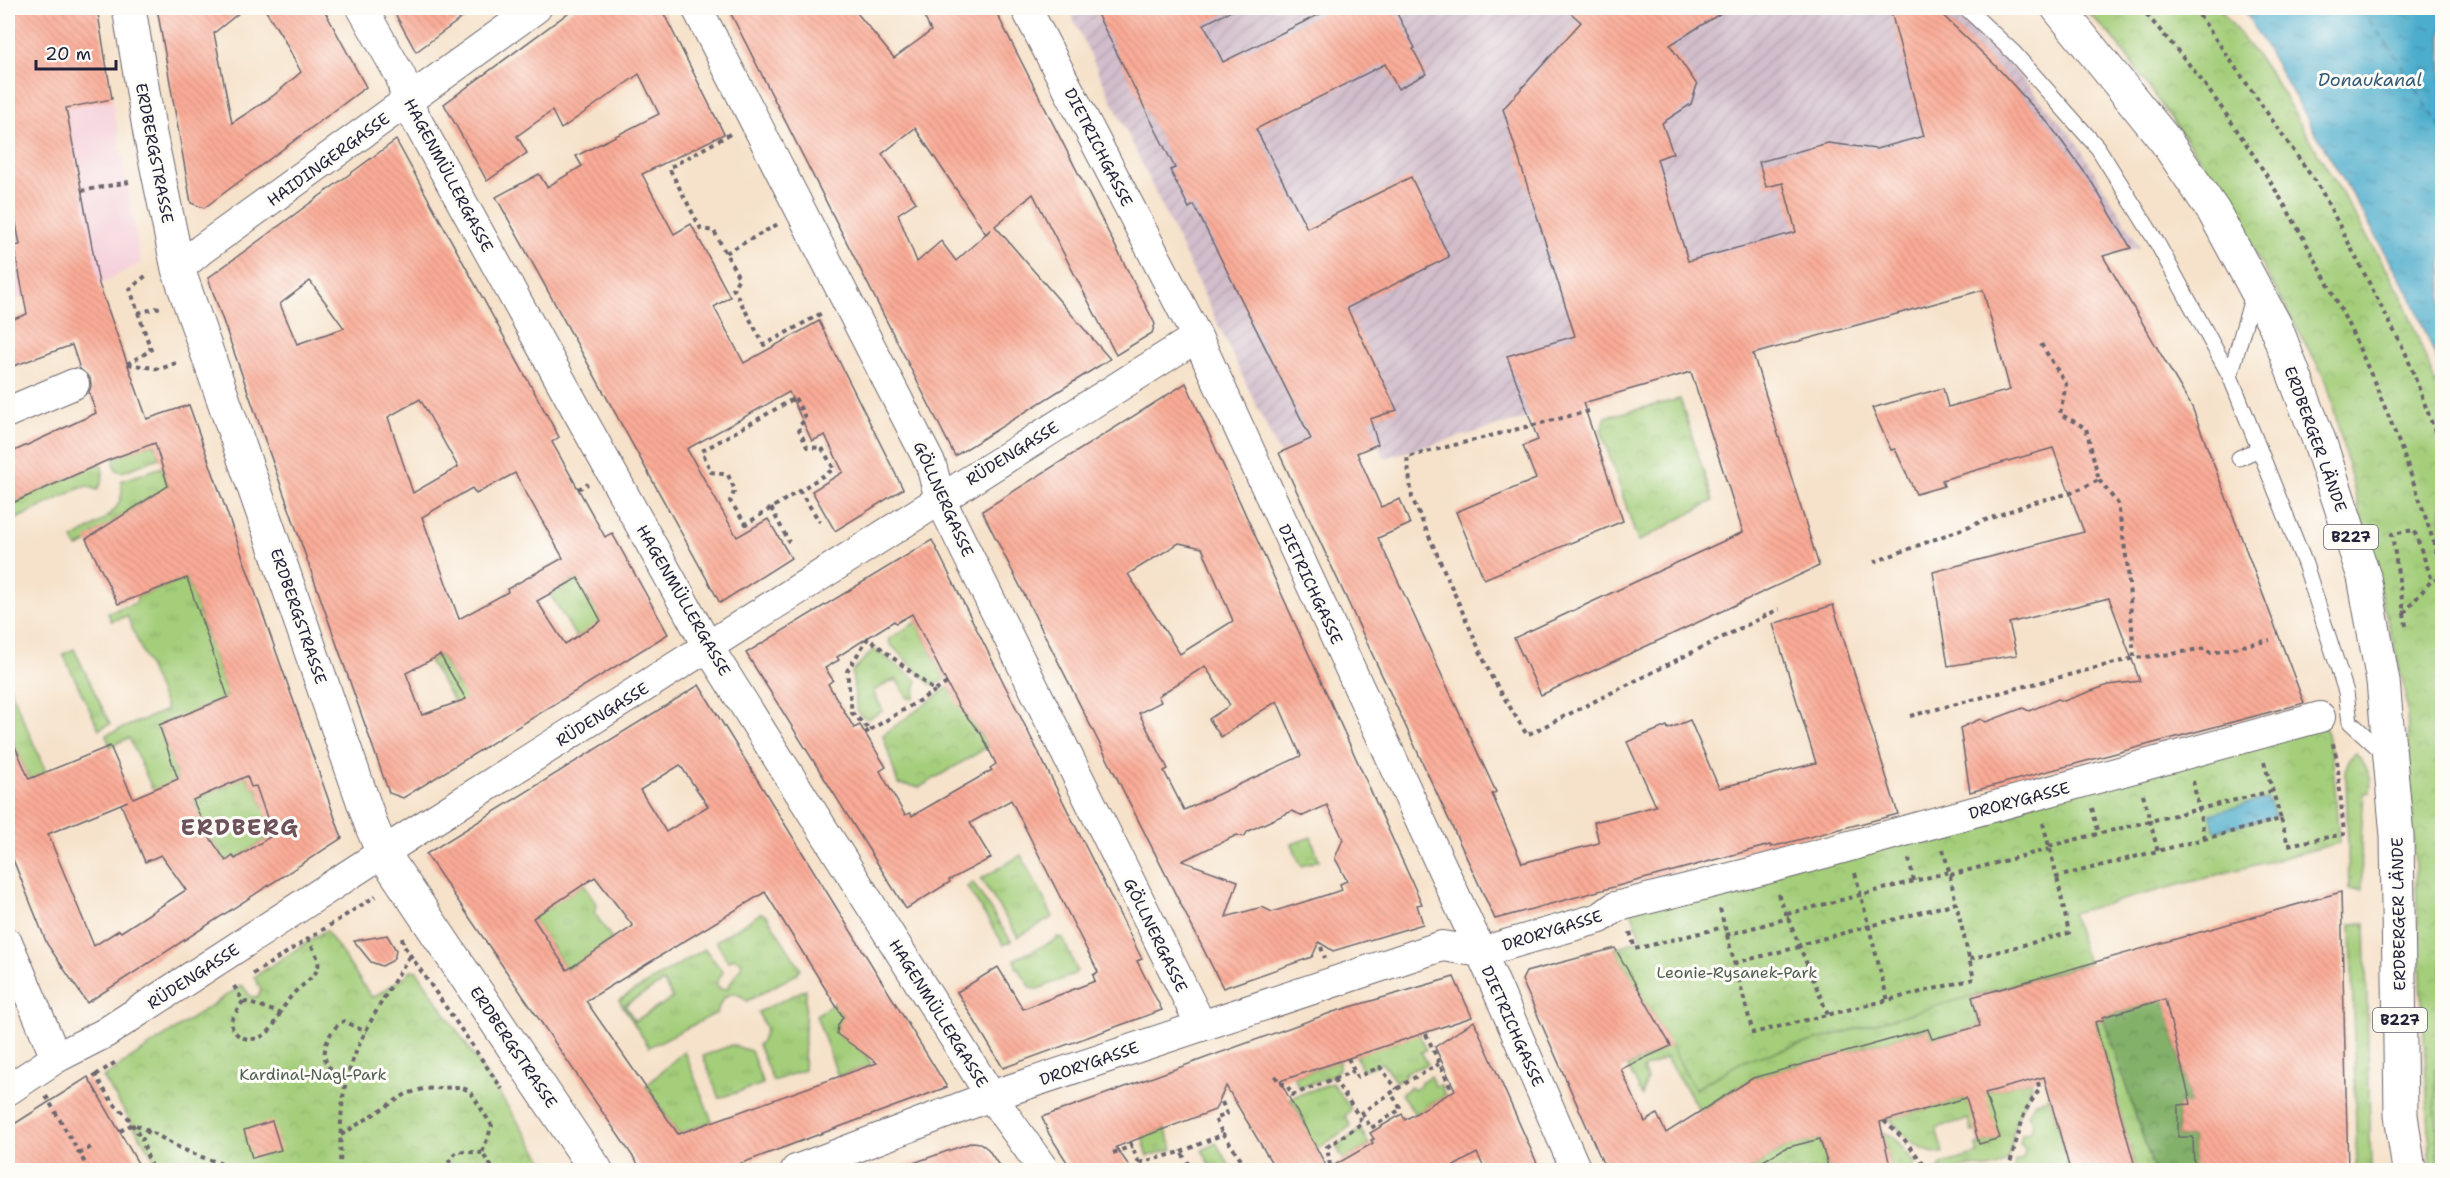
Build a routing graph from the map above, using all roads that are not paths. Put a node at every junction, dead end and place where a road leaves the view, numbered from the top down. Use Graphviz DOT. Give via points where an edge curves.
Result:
graph roads {
  1 [pos="129,8"];
  2 [pos="362,8"];
  3 [pos="536,8"];
  4 [pos="697,8"];
  5 [pos="1026,8"];
  6 [pos="1966,8"];
  7 [pos="2058,8"];
  8 [pos="407,103"];
  9 [pos="167,268"];
  10 [pos="2255,288"];
  11 [pos="1197,337"];
  12 [pos="2230,376"];
  13 [pos="74,384"];
  14 [pos="8,412"];
  15 [pos="2259,449"];
  16 [pos="2239,458"];
  17 [pos="940,499"];
  18 [pos="708,647"];
  19 [pos="2320,717"];
  20 [pos="2390,759"];
  21 [pos="383,853"];
  22 [pos="8,944"];
  23 [pos="1481,952"];
  24 [pos="1201,1025"];
  25 [pos="56,1058"];
  26 [pos="8,1090"];
  27 [pos="991,1096"];
  28 [pos="2400,1115"];
  29 [pos="596,1170"];
  30 [pos="796,1170"];
  31 [pos="1044,1170"];
  32 [pos="1576,1170"];
  33 [pos="2392,1170"];
  34 [pos="2409,1170"];
  1 -- 9 [label="main road, ERDBERGSTRASSE"];
  2 -- 8 [label="street, HAGENMÜLLERGASSE" via="401,76"];
  3 -- 8 [label="street, HAIDINGERGASSE"];
  4 -- 17 [label="street, GÖLLNERGASSE" via="931,465"];
  5 -- 11 [label="street, DIETRICHGASSE"];
  6 -- 12 [label="lane" via="2014,53 2098,148 2156,241"];
  7 -- 10 [label="main road, ERDBERGER LÄNDE / B227" via="2165,140 2214,212"];
  8 -- 9 [label="street, HAIDINGERGASSE" via="202,249"];
  8 -- 18 [label="street, HAGENMÜLLERGASSE"];
  9 -- 21 [label="main road, ERDBERGSTRASSE" via="205,353"];
  10 -- 12 [label="lane"];
  10 -- 20 [label="main road, ERDBERGER LÄNDE / B227" via="2275,325 2316,432 2364,577 2383,681"];
  11 -- 17 [label="street, RÜDENGASSE"];
  11 -- 23 [label="street, DIETRICHGASSE"];
  12 -- 15 [label="lane"];
  13 -- 14 [label="street"];
  15 -- 16 [label="lane"];
  15 -- 20 [label="lane" via="2305,564 2346,692 2350,722"];
  17 -- 18 [label="street, RÜDENGASSE"];
  17 -- 24 [label="street, GÖLLNERGASSE"];
  18 -- 21 [label="street, RÜDENGASSE"];
  18 -- 27 [label="street, HAGENMÜLLERGASSE"];
  19 -- 23 [label="street, DRORYGASSE" via="1615,907 1600,918"];
  20 -- 28 [label="main road, ERDBERGER LÄNDE / B227" via="2397,836"];
  21 -- 25 [label="street, RÜDENGASSE" via="105,1033"];
  21 -- 29 [label="main road, ERDBERGSTRASSE"];
  22 -- 25 [label="street"];
  23 -- 24 [label="street, DRORYGASSE" via="1442,946"];
  23 -- 32 [label="street, DIETRICHGASSE"];
  24 -- 27 [label="street, DRORYGASSE"];
  25 -- 26 [label="street, RÜDENGASSE"];
  27 -- 30 [label="street, DRORYGASSE"];
  27 -- 31 [label="street, HAGENMÜLLERGASSE"];
  28 -- 33 [label="main road, ERDBERGER LÄNDE / B227"];
  28 -- 34 [label="main road, ERDBERGER LÄNDE / B227"];
}
